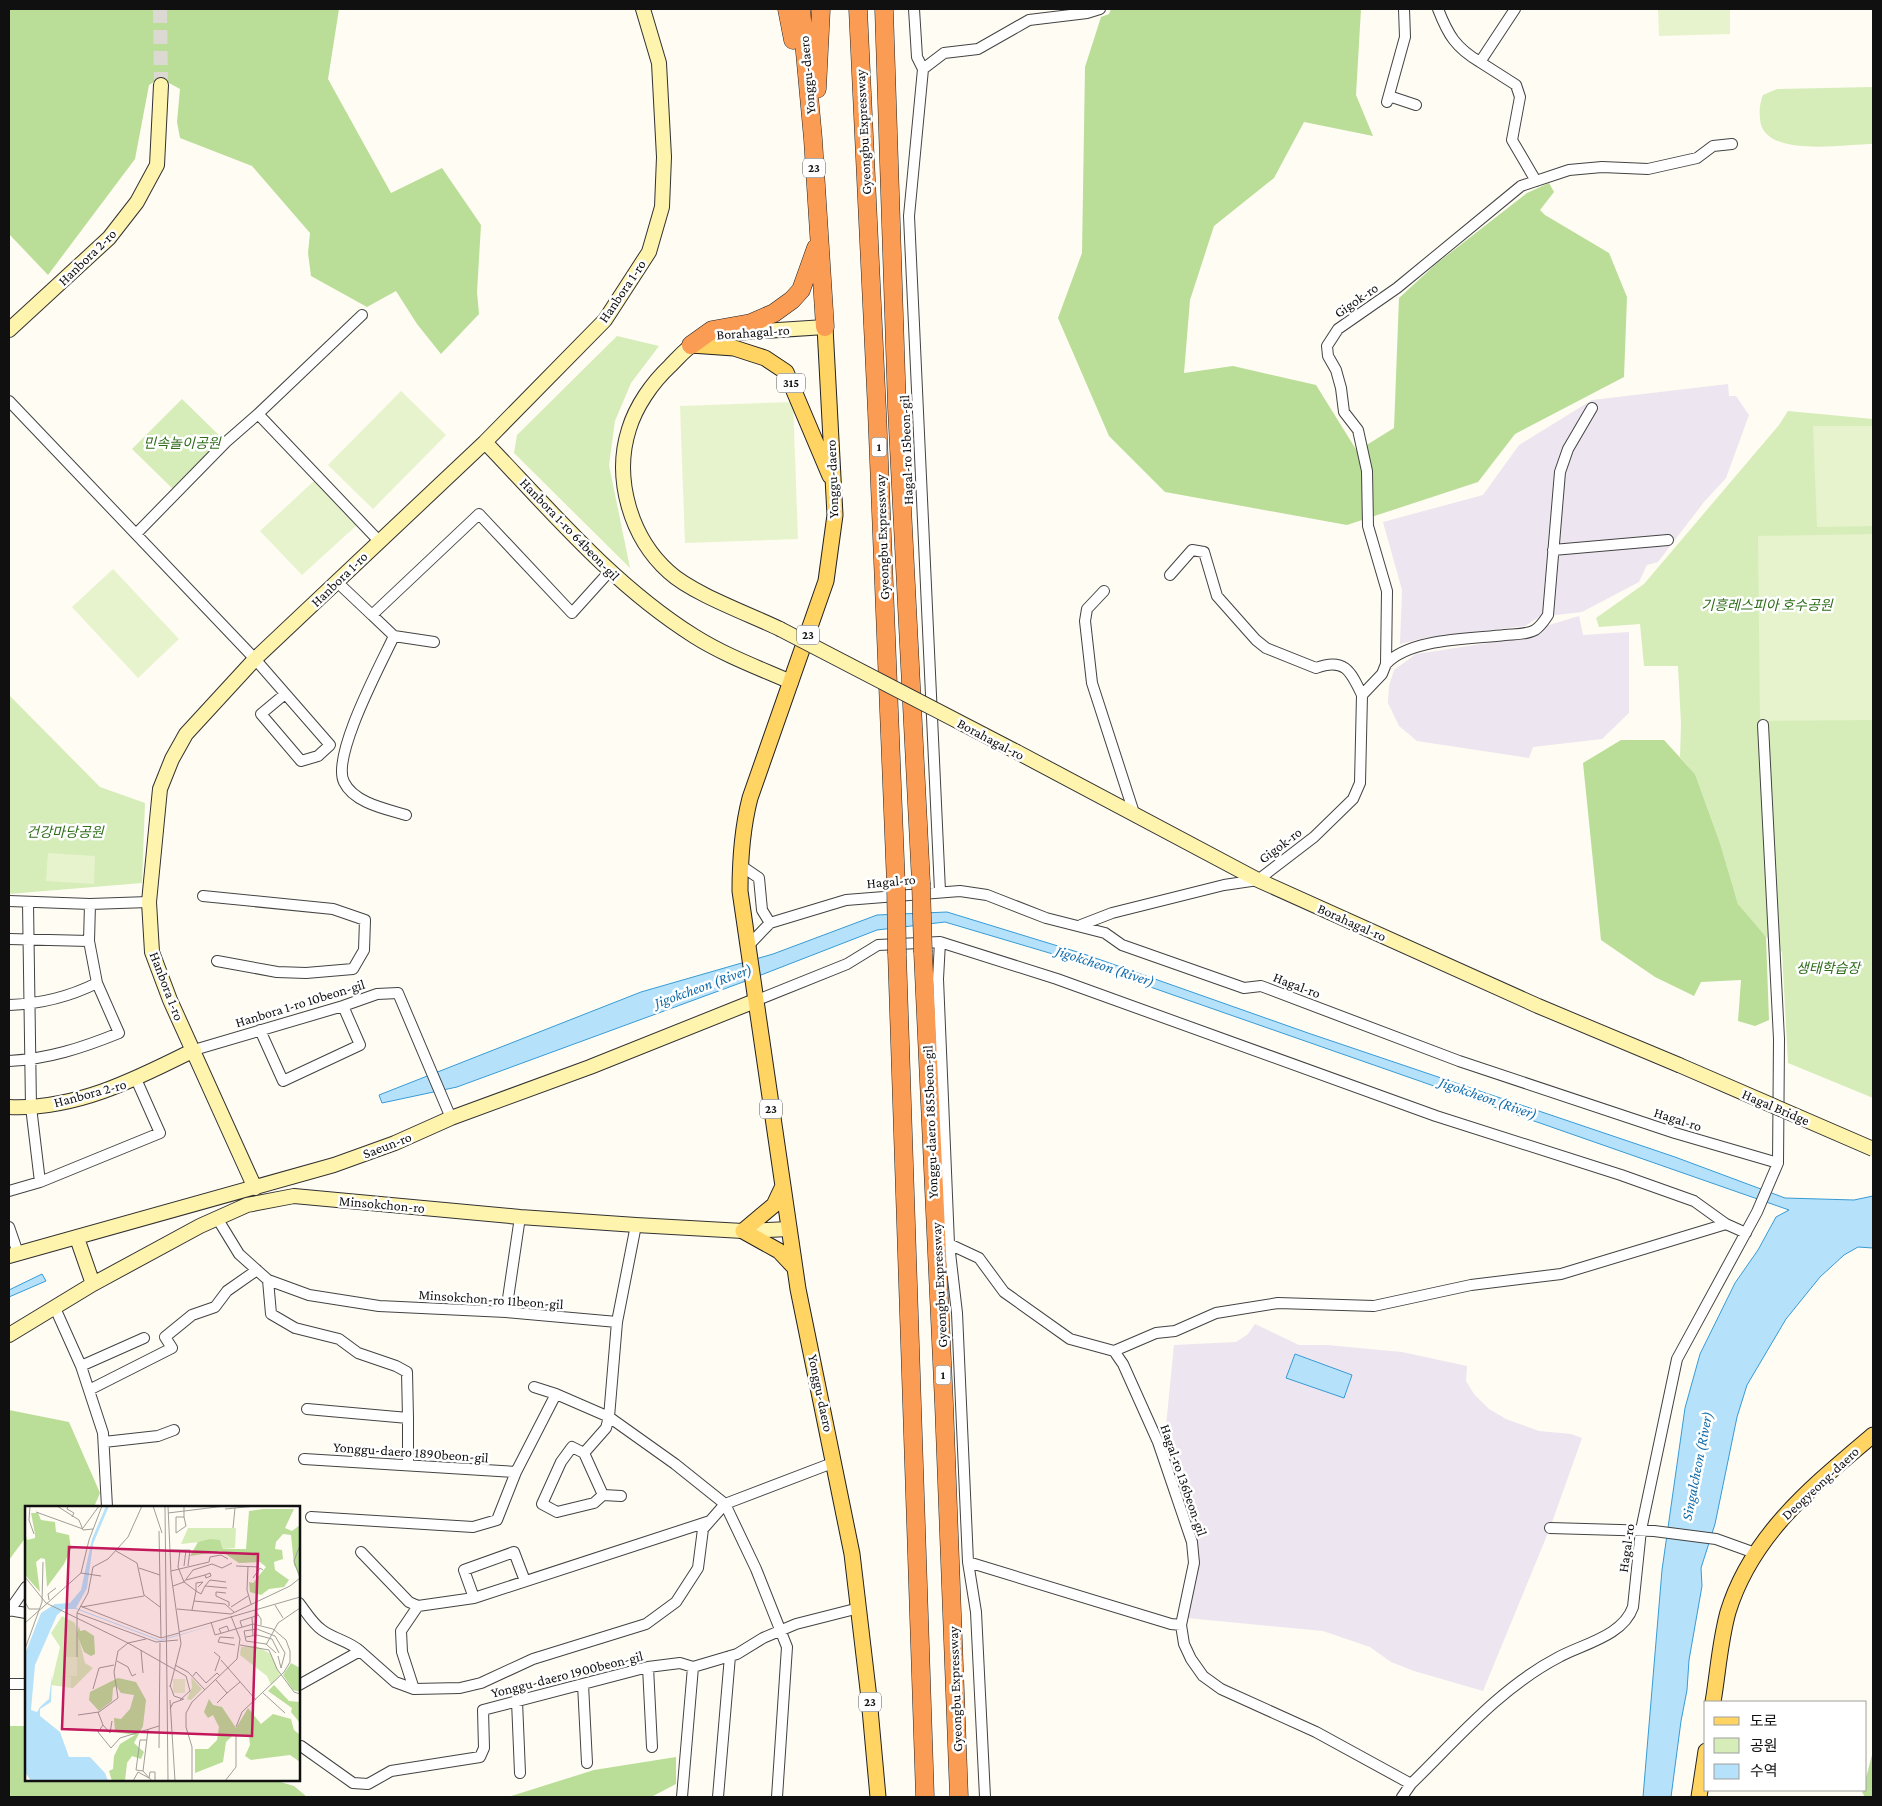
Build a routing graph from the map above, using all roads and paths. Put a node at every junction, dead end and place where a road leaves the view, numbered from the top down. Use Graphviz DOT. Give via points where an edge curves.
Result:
graph roads {
  1 [pos="643,9"];
  2 [pos="787,9"];
  3 [pos="801,9"];
  4 [pos="821,9"];
  5 [pos="858,9"];
  6 [pos="884,9"];
  7 [pos="914,9"];
  8 [pos="1030,9"];
  9 [pos="1100,9"];
  10 [pos="1404,9"];
  11 [pos="1438,9"];
  12 [pos="1515,9"];
  13 [pos="1029,20"];
  14 [pos="1480,62"];
  15 [pos="923,69"];
  16 [pos="161,85"];
  17 [pos="1416,106"];
  18 [pos="813,139"];
  19 [pos="1732,144"];
  20 [pos="1536,180"];
  21 [pos="818,243"];
  22 [pos="362,314"];
  23 [pos="825,328"];
  24 [pos="9,330"];
  25 [pos="691,345"];
  26 [pos="9,401"];
  27 [pos="1592,408"];
  28 [pos="258,414"];
  29 [pos="485,442"];
  30 [pos="834,488"];
  31 [pos="136,534"];
  32 [pos="1668,540"];
  33 [pos="379,541"];
  34 [pos="1553,550"];
  35 [pos="609,572"];
  36 [pos="1170,575"];
  37 [pos="336,581"];
  38 [pos="1104,591"];
  39 [pos="372,615"];
  40 [pos="394,636"];
  41 [pos="434,642"];
  42 [pos="255,659"];
  43 [pos="1386,664"];
  44 [pos="791,682"];
  45 [pos="284,694"];
  46 [pos="1362,695"];
  47 [pos="1763,725"];
  48 [pos="406,815"];
  49 [pos="1135,816"];
  50 [pos="740,864"];
  51 [pos="1258,880"];
  52 [pos="940,891"];
  53 [pos="203,896"];
  54 [pos="9,901"];
  55 [pos="149,902"];
  56 [pos="28,903"];
  57 [pos="90,904"];
  58 [pos="770,923"];
  59 [pos="1081,925"];
  60 [pos="9,939"];
  61 [pos="747,940"];
  62 [pos="29,941"];
  63 [pos="89,941"];
  64 [pos="940,942"];
  65 [pos="217,961"];
  66 [pos="97,984"];
  67 [pos="754,995"];
  68 [pos="30,1004"];
  69 [pos="9,1005"];
  70 [pos="343,1006"];
  71 [pos="260,1030"];
  72 [pos="194,1050"];
  73 [pos="30,1060"];
  74 [pos="9,1061"];
  75 [pos="1680,1065"];
  76 [pos="136,1079"];
  77 [pos="9,1107"];
  78 [pos="31,1107"];
  79 [pos="449,1112"];
  80 [pos="1873,1149"];
  81 [pos="1778,1164"];
  82 [pos="40,1182"];
  83 [pos="255,1188"];
  84 [pos="782,1188"];
  85 [pos="9,1190"];
  86 [pos="520,1217"];
  87 [pos="217,1218"];
  88 [pos="1726,1224"];
  89 [pos="636,1226"];
  90 [pos="9,1227"];
  91 [pos="789,1229"];
  92 [pos="743,1231"];
  93 [pos="1746,1232"];
  94 [pos="77,1238"];
  95 [pos="949,1244"];
  96 [pos="13,1254"];
  97 [pos="795,1268"];
  98 [pos="257,1270"];
  99 [pos="268,1280"];
  100 [pos="93,1284"];
  101 [pos="55,1308"];
  102 [pos="506,1312"];
  103 [pos="617,1322"];
  104 [pos="9,1335"];
  105 [pos="144,1338"];
  106 [pos="1114,1351"];
  107 [pos="81,1366"];
  108 [pos="534,1387"];
  109 [pos="89,1390"];
  110 [pos="556,1394"];
  111 [pos="307,1409"];
  112 [pos="609,1417"];
  113 [pos="408,1418"];
  114 [pos="174,1430"];
  115 [pos="1873,1435"];
  116 [pos="104,1442"];
  117 [pos="584,1453"];
  118 [pos="304,1459"];
  119 [pos="835,1462"];
  120 [pos="408,1465"];
  121 [pos="516,1472"];
  122 [pos="603,1495"];
  123 [pos="621,1496"];
  124 [pos="724,1504"];
  125 [pos="106,1506"];
  126 [pos="311,1517"];
  127 [pos="711,1521"];
  128 [pos="1550,1528"];
  129 [pos="1637,1530"];
  130 [pos="361,1552"];
  131 [pos="1755,1553"];
  132 [pos="968,1562"];
  133 [pos="525,1581"];
  134 [pos="25,1588"];
  135 [pos="474,1598"];
  136 [pos="300,1604"];
  137 [pos="418,1606"];
  138 [pos="859,1608"];
  139 [pos="9,1611"];
  140 [pos="25,1613"];
  141 [pos="1182,1625"];
  142 [pos="782,1629"];
  143 [pos="360,1651"];
  144 [pos="730,1656"];
  145 [pos="648,1667"];
  146 [pos="693,1667"];
  147 [pos="9,1684"];
  148 [pos="25,1684"];
  149 [pos="300,1684"];
  150 [pos="583,1684"];
  151 [pos="414,1689"];
  152 [pos="517,1701"];
  153 [pos="1713,1701"];
  154 [pos="301,1746"];
  155 [pos="652,1747"];
  156 [pos="587,1763"];
  157 [pos="1704,1764"];
  158 [pos="520,1773"];
  159 [pos="1411,1784"];
  160 [pos="682,1797"];
  161 [pos="718,1797"];
  162 [pos="778,1797"];
  163 [pos="878,1797"];
  164 [pos="925,1797"];
  165 [pos="959,1797"];
  166 [pos="985,1797"];
  167 [pos="1402,1797"];
  168 [pos="1699,1797"];
  1 -- 29 [label="street, Hanbora 1-ro" via="659,63 664,157 662,207 649,252 605,320"];
  2 -- 18 [label="highway"];
  3 -- 18 [label="highway, Yonggu-daero / 23"];
  4 -- 18 [label="highway"];
  5 -- 164 [label="highway, Gyeongbu Expressway / 1, bridge" via="896,885"];
  6 -- 165 [label="highway, Gyeongbu Expressway / 1, bridge" via="897,408 921,883"];
  7 -- 15 [label="street, Hagal-ro 15beon-gil" via="917,57"];
  8 -- 13 [label="street"];
  9 -- 13 [label="street"];
  10 -- 17 [label="street" via="1405,37 1388,99"];
  11 -- 14 [label="street" via="1460,50"];
  12 -- 14 [label="street"];
  13 -- 15 [label="street" via="978,49 944,53"];
  14 -- 20 [label="street" via="1516,85 1520,97 1512,140"];
  15 -- 52 [label="street, Hagal-ro 15beon-gil" via="909,216"];
  16 -- 24 [label="street, Hanbora 2-ro" via="157,165 137,202 109,238"];
  18 -- 21 [label="highway, Yonggu-daero / 23"];
  19 -- 20 [label="street, Gigok-ro" via="1713,146 1697,158 1648,169 1602,167 1568,170"];
  20 -- 43 [label="street, Gigok-ro" via="1521,186 1397,288 1338,329 1327,346 1341,388 1344,412 1358,430 1367,470 1368,526 1387,591"];
  21 -- 23 [label="highway, Yonggu-daero / 23"];
  21 -- 25 [label="highway" via="801,290 792,300 774,313 751,323 712,330"];
  22 -- 28 [label="street"];
  23 -- 25 [label="street, Borahagal-ro" via="712,334"];
  23 -- 30 [label="main road, Yonggu-daero / 23"];
  25 -- 30 [label="main road, 315" via="734,348 765,358 786,372"];
  25 -- 49 [label="street, Borahagal-ro, bridge" via="658,377 644,398 629,429 624,454 633,523 642,542 670,573 688,586 780,629"];
  26 -- 31 [label="street"];
  27 -- 34 [label="street" via="1562,463"];
  28 -- 31 [label="street"];
  28 -- 33 [label="street"];
  29 -- 33 [label="street, Hanbora 1-ro"];
  29 -- 35 [label="street, Hanbora 1-ro 64beon-gil"];
  30 -- 44 [label="main road, Yonggu-daero / 23" via="835,514 826,581"];
  31 -- 42 [label="street"];
  32 -- 34 [label="street"];
  33 -- 37 [label="street, Hanbora 1-ro"];
  34 -- 43 [label="street" via="1548,615 1535,630 1440,642 1404,651"];
  35 -- 39 [label="street" via="572,613 479,514"];
  35 -- 44 [label="street, Hanbora 1-ro 64beon-gil" via="695,637"];
  36 -- 46 [label="street, Gigok-ro" via="1192,550 1204,552 1217,596 1256,640 1266,648 1316,668 1329,664 1343,666 1352,673"];
  37 -- 39 [label="street"];
  37 -- 42 [label="street, Hanbora 1-ro"];
  38 -- 49 [label="street" via="1087,609 1085,621 1092,683"];
  39 -- 40 [label="street"];
  40 -- 41 [label="street"];
  40 -- 48 [label="street" via="362,704 341,768 343,781 352,793"];
  42 -- 45 [label="street"];
  42 -- 55 [label="street, Hanbora 1-ro" via="186,734 172,759 160,789 157,807"];
  43 -- 46 [label="street" via="1382,674"];
  44 -- 50 [label="main road, Yonggu-daero / 23" via="744,819"];
  45 -- 45 [label="street" via="261,714 301,761 318,756 330,745"];
  46 -- 51 [label="street, Gigok-ro" via="1362,772 1353,799 1314,837"];
  47 -- 81 [label="street" via="1779,1039"];
  49 -- 51 [label="street, Borahagal-ro"];
  50 -- 58 [label="street" via="759,878 762,910"];
  50 -- 61 [label="main road, Yonggu-daero / 23"];
  51 -- 59 [label="street, Gigok-ro" via="1224,885 1112,913"];
  51 -- 75 [label="street, Borahagal-ro" via="1538,1006"];
  52 -- 58 [label="street, Hagal-ro" via="846,900"];
  52 -- 59 [label="street, Hagal-ro" via="987,895 1046,918"];
  53 -- 65 [label="street" via="333,909 365,920 364,950 353,968 306,973 277,972"];
  54 -- 56 [label="street"];
  55 -- 57 [label="street"];
  55 -- 72 [label="street, Hanbora 1-ro" via="152,952"];
  56 -- 57 [label="street"];
  56 -- 62 [label="street"];
  57 -- 63 [label="street"];
  58 -- 61 [label="street"];
  59 -- 81 [label="street, Hagal-ro" via="1105,933 1122,945 1244,988 1261,986 1459,1061"];
  60 -- 62 [label="street"];
  61 -- 67 [label="main road, 23"];
  62 -- 63 [label="street"];
  62 -- 68 [label="street"];
  63 -- 66 [label="street"];
  64 -- 67 [label="street" via="878,945 847,964"];
  64 -- 88 [label="street" via="1057,980 1436,1116 1694,1201"];
  64 -- 95 [label="street, Yonggu-daero 1855beon-gil" via="938,979"];
  66 -- 68 [label="street"];
  66 -- 73 [label="street" via="119,1033 74,1051"];
  67 -- 79 [label="street, Saeun-ro" via="590,1068"];
  67 -- 84 [label="main road, Yonggu-daero / 23"];
  68 -- 69 [label="street"];
  68 -- 73 [label="street"];
  70 -- 71 [label="street, Hanbora 1-ro 10beon-gil"];
  70 -- 71 [label="street" via="360,1045 283,1081"];
  70 -- 79 [label="street, Hanbora 1-ro 10beon-gil" via="377,994 398,993"];
  71 -- 72 [label="street, Hanbora 1-ro 10beon-gil"];
  72 -- 76 [label="street, Hanbora 2-ro"];
  72 -- 83 [label="street, Hanbora 1-ro"];
  73 -- 74 [label="street"];
  73 -- 78 [label="street"];
  75 -- 80 [label="street, Hagal Bridge, bridge"];
  76 -- 78 [label="street, Hanbora 2-ro" via="74,1100"];
  76 -- 82 [label="street" via="160,1133"];
  77 -- 78 [label="street, Hanbora 2-ro"];
  78 -- 82 [label="street"];
  79 -- 83 [label="street, Saeun-ro" via="395,1143"];
  81 -- 93 [label="street, Hagal-ro"];
  82 -- 85 [label="street"];
  83 -- 94 [label="street, Saeun-ro"];
  84 -- 91 [label="main road, Yonggu-daero / 23"];
  84 -- 92 [label="main road" via="774,1205"];
  86 -- 87 [label="street, Minsokchon-ro" via="294,1196 247,1204"];
  86 -- 89 [label="street, Minsokchon-ro"];
  86 -- 102 [label="street"];
  87 -- 98 [label="street, Minsokchon-ro 11beon-gil" via="239,1254"];
  87 -- 100 [label="street, Minsokchon-ro"];
  88 -- 93 [label="street"];
  88 -- 106 [label="street" via="1549,1276 1471,1285 1388,1304 1278,1303 1216,1313 1175,1331 1156,1333"];
  89 -- 92 [label="street, Minsokchon-ro"];
  89 -- 103 [label="street"];
  90 -- 96 [label="street"];
  91 -- 92 [label="street, Minsokchon-ro"];
  91 -- 97 [label="main road, Yonggu-daero / 23"];
  92 -- 97 [label="main road" via="779,1251"];
  93 -- 129 [label="street, Hagal-ro" via="1677,1359"];
  94 -- 96 [label="street, Saeun-ro"];
  94 -- 100 [label="street"];
  95 -- 106 [label="street" via="979,1258 1004,1292 1070,1339"];
  95 -- 132 [label="street, Yonggu-daero 1855beon-gil" via="957,1313"];
  97 -- 119 [label="main road, Yonggu-daero / 23"];
  98 -- 99 [label="street, Minsokchon-ro 11beon-gil"];
  98 -- 109 [label="street" via="227,1292 215,1307 192,1315 165,1337 172,1348"];
  99 -- 102 [label="street, Minsokchon-ro 11beon-gil" via="309,1295 379,1306"];
  99 -- 113 [label="street" via="271,1314 279,1320 295,1328 339,1340 358,1353 407,1372"];
  100 -- 101 [label="street, Minsokchon-ro"];
  101 -- 104 [label="street, Minsokchon-ro"];
  101 -- 107 [label="street"];
  102 -- 103 [label="street, Minsokchon-ro 11beon-gil"];
  103 -- 112 [label="street"];
  105 -- 107 [label="street"];
  106 -- 141 [label="street, Hagal-ro 136beon-gil" via="1158,1442 1192,1542 1194,1562"];
  107 -- 109 [label="street"];
  108 -- 110 [label="street"];
  109 -- 116 [label="street"];
  110 -- 112 [label="street"];
  110 -- 121 [label="street"];
  111 -- 113 [label="street"];
  112 -- 117 [label="street" via="606,1428"];
  112 -- 124 [label="street"];
  113 -- 120 [label="street"];
  114 -- 116 [label="street" via="158,1436"];
  115 -- 131 [label="main road, Deogyeong-daero" via="1812,1487 1786,1513"];
  116 -- 125 [label="street"];
  117 -- 122 [label="street"];
  117 -- 122 [label="street" via="572,1447 560,1462 540,1509 557,1512 594,1503"];
  118 -- 120 [label="street, Yonggu-daero 1890beon-gil"];
  119 -- 124 [label="street"];
  119 -- 138 [label="main road, Yonggu-daero / 23"];
  120 -- 121 [label="street, Yonggu-daero 1890beon-gil"];
  121 -- 126 [label="street" via="497,1520 473,1527"];
  122 -- 123 [label="street"];
  124 -- 127 [label="street"];
  124 -- 142 [label="street"];
  127 -- 133 [label="street"];
  127 -- 151 [label="street" via="703,1529 698,1568 676,1602 646,1624 533,1659 481,1683 460,1688"];
  128 -- 129 [label="street"];
  129 -- 131 [label="street" via="1716,1540"];
  129 -- 159 [label="street, Hagal-ro" via="1633,1607 1629,1618 1610,1632 1558,1657 1516,1685"];
  130 -- 137 [label="street" via="409,1602"];
  131 -- 153 [label="main road, Deogyeong-daero" via="1728,1613"];
  132 -- 141 [label="street"];
  132 -- 166 [label="street, Yonggu-daero 1855beon-gil" via="976,1612"];
  133 -- 135 [label="street"];
  133 -- 135 [label="street" via="514,1552 464,1570"];
  134 -- 139 [label="street"];
  135 -- 137 [label="street"];
  136 -- 143 [label="street" via="321,1630"];
  137 -- 151 [label="street" via="401,1631 402,1652"];
  138 -- 142 [label="street, Yonggu-daero 1900beon-gil"];
  138 -- 163 [label="main road, Yonggu-daero / 23"];
  139 -- 140 [label="street"];
  141 -- 159 [label="street, Hagal-ro 136beon-gil" via="1190,1659 1221,1689 1316,1732"];
  142 -- 144 [label="street, Yonggu-daero 1900beon-gil"];
  142 -- 162 [label="street" via="787,1647"];
  143 -- 149 [label="street"];
  143 -- 151 [label="street" via="396,1682"];
  144 -- 146 [label="street, Yonggu-daero 1900beon-gil"];
  144 -- 161 [label="street"];
  145 -- 146 [label="street, Yonggu-daero 1900beon-gil" via="680,1663"];
  145 -- 150 [label="street, Yonggu-daero 1900beon-gil"];
  145 -- 155 [label="street"];
  146 -- 160 [label="street"];
  147 -- 148 [label="street"];
  150 -- 152 [label="street, Yonggu-daero 1900beon-gil"];
  150 -- 156 [label="street"];
  152 -- 154 [label="street, Yonggu-daero 1900beon-gil" via="483,1710 484,1748 480,1757 391,1771 368,1784 353,1783"];
  152 -- 158 [label="street"];
  157 -- 168 [label="main road"];
  159 -- 167 [label="street, Hagal-ro"];
}
